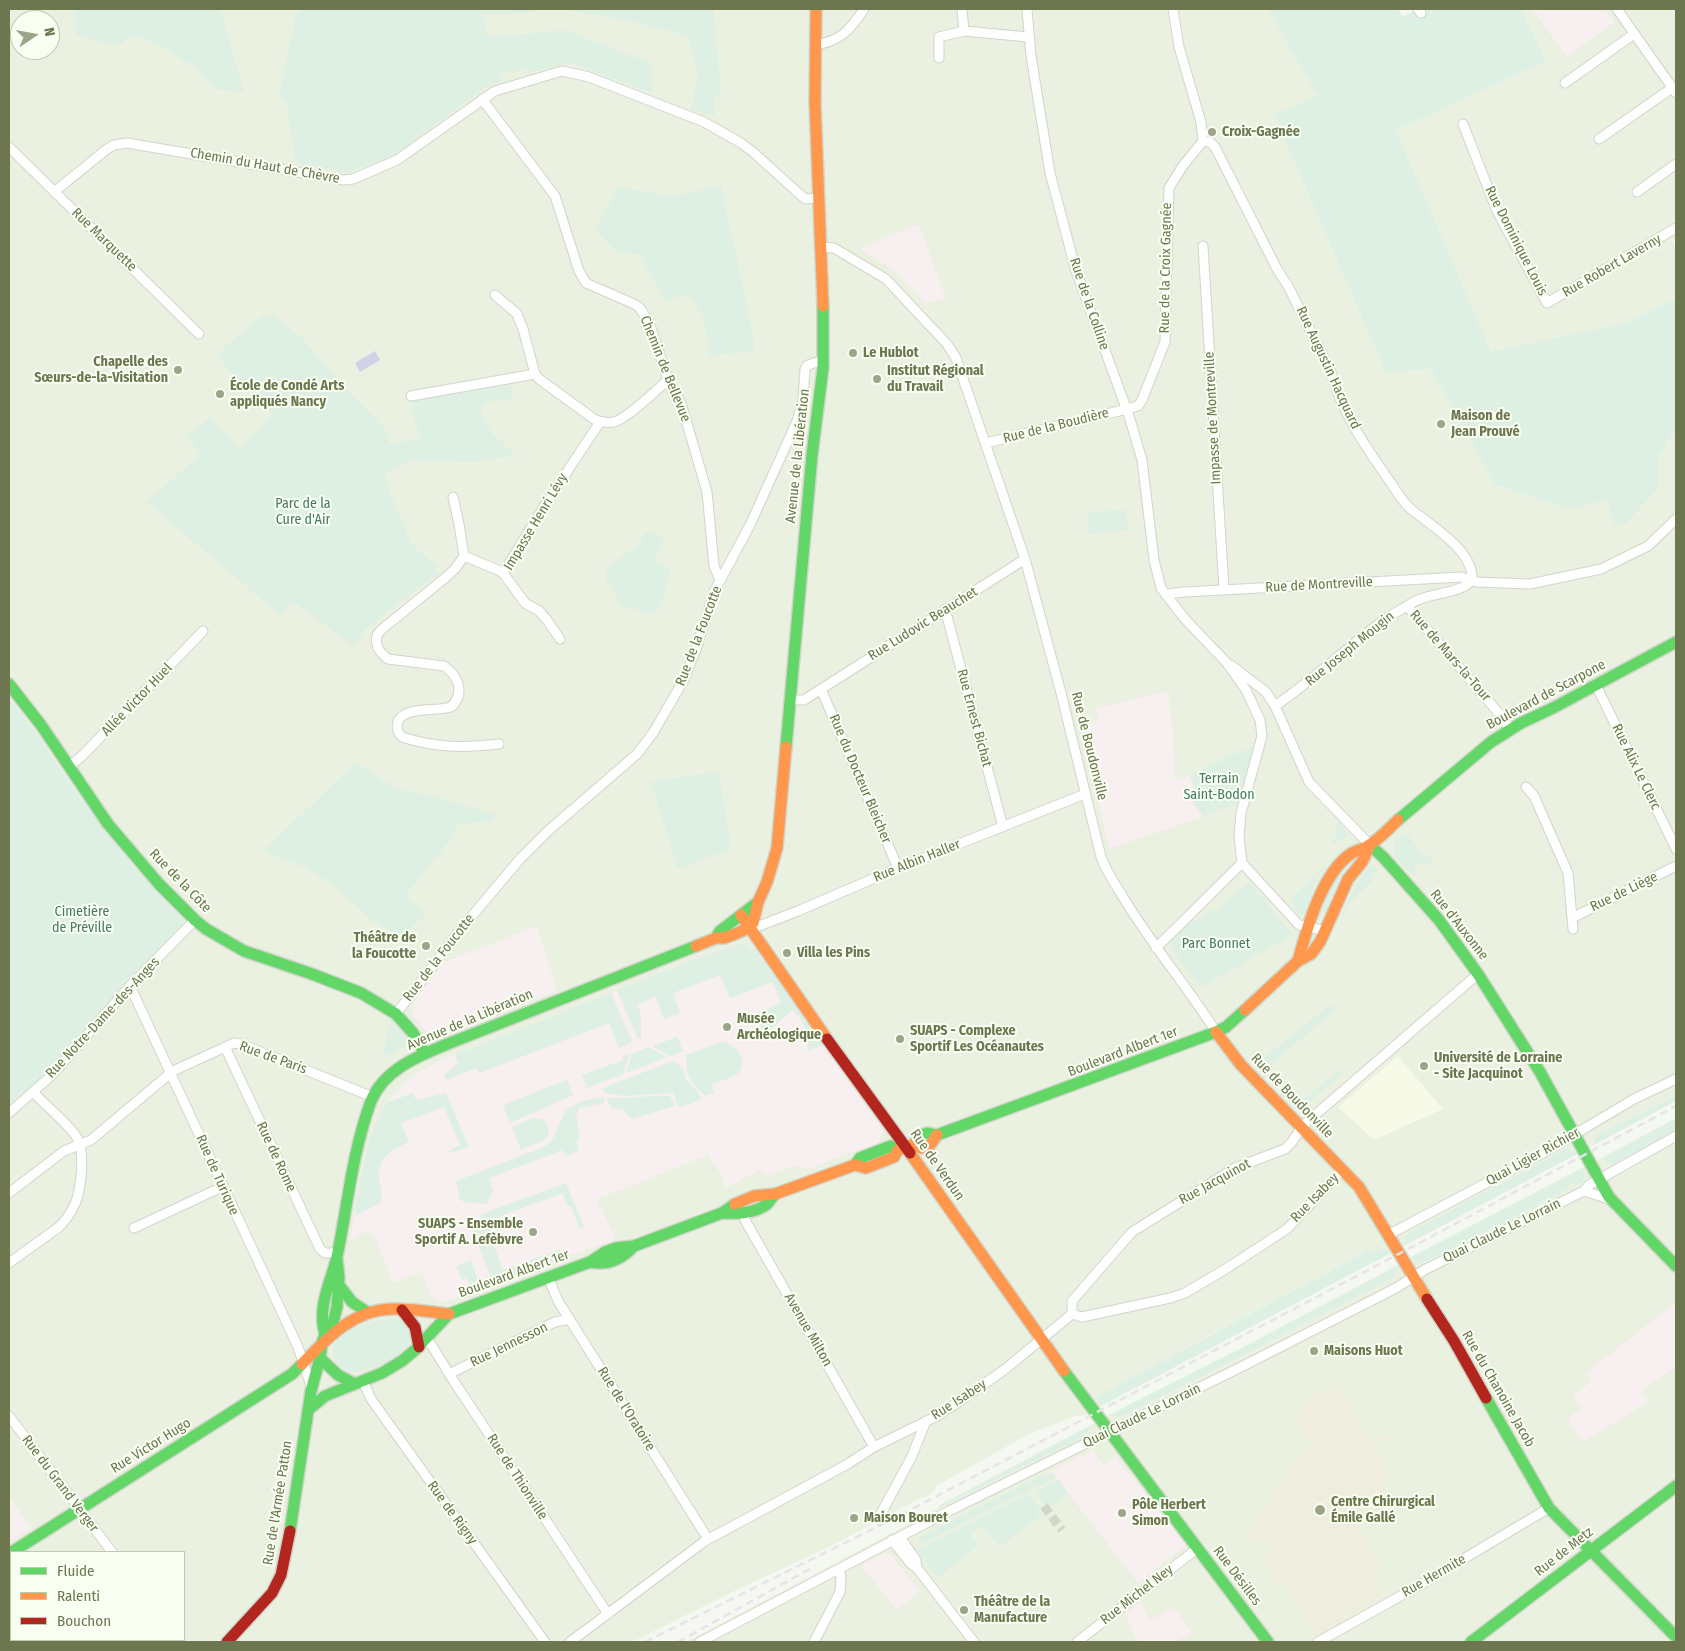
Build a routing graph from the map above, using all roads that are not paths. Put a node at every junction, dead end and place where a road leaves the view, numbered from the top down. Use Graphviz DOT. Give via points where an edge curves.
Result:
graph roads {
  1 [pos="816,9"];
  2 [pos="864,9"];
  3 [pos="962,9"];
  4 [pos="1027,9"];
  5 [pos="1173,9"];
  6 [pos="1617,9"];
  7 [pos="964,31"];
  8 [pos="1634,34"];
  9 [pos="1028,37"];
  10 [pos="815,45"];
  11 [pos="939,58"];
  12 [pos="1565,83"];
  13 [pos="1674,90"];
  14 [pos="482,99"];
  15 [pos="1463,124"];
  16 [pos="1600,139"];
  17 [pos="1203,141"];
  18 [pos="9,147"];
  19 [pos="1676,164"];
  20 [pos="54,192"];
  21 [pos="1637,192"];
  22 [pos="819,198"];
  23 [pos="1676,228"];
  24 [pos="1203,246"];
  25 [pos="821,247"];
  26 [pos="495,295"];
  27 [pos="1547,303"];
  28 [pos="199,334"];
  29 [pos="823,360"];
  30 [pos="536,374"];
  31 [pos="668,380"];
  32 [pos="410,396"];
  33 [pos="1126,409"];
  34 [pos="600,422"];
  35 [pos="986,443"];
  36 [pos="453,497"];
  37 [pos="1676,519"];
  38 [pos="464,556"];
  39 [pos="1025,559"];
  40 [pos="503,573"];
  41 [pos="720,580"];
  42 [pos="1472,580"];
  43 [pos="1224,590"];
  44 [pos="1164,594"];
  45 [pos="1407,606"];
  46 [pos="945,609"];
  47 [pos="203,631"];
  48 [pos="560,639"];
  49 [pos="1676,642"];
  50 [pos="1226,662"];
  51 [pos="1257,683"];
  52 [pos="9,684"];
  53 [pos="1596,685"];
  54 [pos="821,689"];
  55 [pos="1246,690"];
  56 [pos="790,700"];
  57 [pos="1275,706"];
  58 [pos="1510,730"];
  59 [pos="499,744"];
  60 [pos="69,767"];
  61 [pos="1526,788"];
  62 [pos="1085,794"];
  63 [pos="1003,827"];
  64 [pos="1370,845"];
  65 [pos="1676,848"];
  66 [pos="1242,863"];
  67 [pos="1676,866"];
  68 [pos="898,868"];
  69 [pos="758,902"];
  70 [pos="741,915"];
  71 [pos="1572,918"];
  72 [pos="195,920"];
  73 [pos="750,926"];
  74 [pos="1308,927"];
  75 [pos="1573,928"];
  76 [pos="1326,931"];
  77 [pos="716,938"];
  78 [pos="1156,948"];
  79 [pos="1298,961"];
  80 [pos="1478,974"];
  81 [pos="130,986"];
  82 [pos="396,1014"];
  83 [pos="1216,1032"];
  84 [pos="225,1047"];
  85 [pos="425,1054"];
  86 [pos="171,1073"];
  87 [pos="1676,1079"];
  88 [pos="33,1092"];
  89 [pos="373,1097"];
  90 [pos="9,1113"];
  91 [pos="1301,1128"];
  92 [pos="1575,1134"];
  93 [pos="1676,1136"];
  94 [pos="80,1145"];
  95 [pos="906,1147"];
  96 [pos="1343,1170"];
  97 [pos="1600,1179"];
  98 [pos="222,1187"];
  99 [pos="1584,1191"];
  100 [pos="9,1193"];
  101 [pos="775,1194"];
  102 [pos="1612,1200"];
  103 [pos="722,1213"];
  104 [pos="744,1213"];
  105 [pos="134,1228"];
  106 [pos="1388,1235"];
  107 [pos="337,1258"];
  108 [pos="9,1263"];
  109 [pos="1676,1266"];
  110 [pos="1413,1277"];
  111 [pos="548,1278"];
  112 [pos="339,1285"];
  113 [pos="402,1310"];
  114 [pos="367,1312"];
  115 [pos="449,1314"];
  116 [pos="1072,1314"];
  117 [pos="570,1319"];
  118 [pos="324,1338"];
  119 [pos="1042,1339"];
  120 [pos="422,1343"];
  121 [pos="320,1358"];
  122 [pos="303,1363"];
  123 [pos="449,1374"];
  124 [pos="359,1383"];
  125 [pos="311,1391"];
  126 [pos="308,1410"];
  127 [pos="9,1416"];
  128 [pos="926,1422"];
  129 [pos="1109,1432"];
  130 [pos="874,1447"];
  131 [pos="1676,1486"];
  132 [pos="1549,1508"];
  133 [pos="79,1509"];
  134 [pos="878,1519"];
  135 [pos="708,1539"];
  136 [pos="896,1539"];
  137 [pos="1198,1548"];
  138 [pos="1590,1550"];
  139 [pos="14,1551"];
  140 [pos="111,1551"];
  141 [pos="839,1570"];
  142 [pos="608,1614"];
  143 [pos="1676,1637"];
  144 [pos="227,1642"];
  145 [pos="545,1642"];
  146 [pos="570,1642"];
  147 [pos="700,1642"];
  148 [pos="814,1642"];
  149 [pos="974,1642"];
  150 [pos="1077,1642"];
  151 [pos="1268,1642"];
  152 [pos="1318,1642"];
  153 [pos="1471,1642"];
  1 -- 10 [label="main road, Avenue de la Libération"];
  2 -- 10 [label="street" via="841,37"];
  3 -- 7 [label="street"];
  4 -- 9 [label="street, Rue de la Colline"];
  5 -- 17 [label="street" via="1177,38 1201,122"];
  6 -- 8 [label="street"];
  7 -- 9 [label="street"];
  7 -- 11 [label="street" via="939,37"];
  8 -- 12 [label="street"];
  8 -- 13 [label="street"];
  9 -- 33 [label="street, Rue de la Colline" via="1045,144 1070,249"];
  10 -- 22 [label="main road, Avenue de la Libération"];
  13 -- 16 [label="street"];
  14 -- 20 [label="street, Chemin du Haut de Chèvre" via="397,160 348,180 127,143 107,149"];
  14 -- 22 [label="street, Chemin du Haut de Chèvre" via="503,88 555,73 570,72 584,76 704,122 753,152 805,199"];
  14 -- 31 [label="street, Chemin de Bellevue" via="555,196 583,280 634,304 646,317"];
  15 -- 27 [label="street, Rue Dominique Louis" via="1497,211"];
  17 -- 33 [label="street, Rue de la Croix Gagnée" via="1169,188 1165,342 1142,400 1138,406"];
  17 -- 42 [label="street, Rue Augustin Hacquard" via="1215,147 1297,303 1362,441 1407,506 1446,537 1469,563 1473,571"];
  18 -- 20 [label="street, Rue Marquette"];
  19 -- 21 [label="street"];
  20 -- 28 [label="street, Rue Marquette"];
  22 -- 25 [label="main road, Avenue de la Libération"];
  23 -- 27 [label="street, Rue Robert Laverny"];
  24 -- 43 [label="street, Impasse de Montreville"];
  25 -- 29 [label="main road, Avenue de la Libération"];
  25 -- 35 [label="street, Rue de Boudonville" via="834,248 886,279 947,344 960,367"];
  26 -- 30 [label="street" via="516,314"];
  29 -- 41 [label="street, Rue de la Foucotte" via="805,369 803,400 797,421 750,525"];
  29 -- 56 [label="main road, Avenue de la Libération"];
  30 -- 32 [label="street"];
  30 -- 34 [label="street"];
  31 -- 34 [label="street" via="622,418"];
  31 -- 41 [label="street, Chemin de Bellevue" via="681,403 707,492 714,566"];
  33 -- 35 [label="street, Rue de la Boudière"];
  33 -- 44 [label="street, Rue de la Colline" via="1144,469 1154,560"];
  34 -- 40 [label="street, Impasse Henri Lévy"];
  35 -- 39 [label="street, Rue de Boudonville"];
  36 -- 38 [label="street"];
  37 -- 42 [label="street" via="1648,546 1601,568 1530,584"];
  38 -- 40 [label="street"];
  38 -- 59 [label="street" via="445,578 381,630 377,635 377,647 388,659 444,666 458,681 460,692 451,707 403,715 396,727 402,737 444,747"];
  39 -- 46 [label="street, Rue Ludovic Beauchet"];
  39 -- 62 [label="street, Rue de Boudonville"];
  40 -- 48 [label="street, Impasse Henri Lévy" via="525,603 539,611"];
  41 -- 82 [label="street, Rue de la Foucotte" via="682,683 643,748 520,859"];
  42 -- 43 [label="street, Rue de Montreville" via="1460,577"];
  42 -- 45 [label="street, Rue Joseph Mougin" via="1463,587 1419,599"];
  43 -- 44 [label="street, Rue de Montreville"];
  44 -- 50 [label="street"];
  45 -- 57 [label="street, Rue Joseph Mougin" via="1381,622 1298,691"];
  45 -- 58 [label="street, Rue de Mars-la-Tour"];
  46 -- 54 [label="street, Rue Ludovic Beauchet"];
  46 -- 63 [label="street, Rue Ernest Bichat"];
  47 -- 60 [label="street, Allée Victor Huel"];
  49 -- 53 [label="main road, Boulevard de Scarpone"];
  50 -- 51 [label="street, Rue d'Auxonne"];
  50 -- 55 [label="street"];
  51 -- 55 [label="street"];
  51 -- 57 [label="street, Rue d'Auxonne"];
  52 -- 60 [label="main road, Rue de la Côte" via="42,725"];
  53 -- 58 [label="main road, Boulevard de Scarpone"];
  53 -- 65 [label="street, Rue Alix Le Clerc"];
  54 -- 56 [label="street, Rue Ludovic Beauchet" via="804,700"];
  54 -- 68 [label="street, Rue du Docteur Bleicher"];
  55 -- 66 [label="street" via="1257,711 1262,731 1241,813"];
  56 -- 69 [label="main road, Avenue de la Libération" via="777,848"];
  57 -- 64 [label="street, Rue d'Auxonne" via="1308,782"];
  58 -- 64 [label="main road, Boulevard de Scarpone" via="1472,756"];
  60 -- 72 [label="main road, Rue de la Côte" via="108,824"];
  61 -- 71 [label="street" via="1534,796 1568,874"];
  62 -- 63 [label="street, Rue Albin Haller"];
  62 -- 78 [label="street, Rue de Boudonville" via="1103,863"];
  63 -- 68 [label="street, Rue Albin Haller"];
  64 -- 74 [label="main road" via="1352,853 1331,874"];
  64 -- 76 [label="main road, Boulevard Albert 1er" via="1362,862 1348,879"];
  64 -- 80 [label="main road, Rue d'Auxonne" via="1439,920"];
  66 -- 74 [label="street" via="1298,925"];
  66 -- 78 [label="street"];
  67 -- 71 [label="street, Rue de Liège"];
  68 -- 73 [label="street, Rue Albin Haller" via="798,911"];
  69 -- 70 [label="main road, Avenue de la Libération"];
  69 -- 73 [label="main road, Avenue de la Libération"];
  70 -- 73 [label="main road, Rue de Verdun"];
  70 -- 77 [label="main road, Avenue de la Libération"];
  71 -- 75 [label="street"];
  72 -- 81 [label="street, Rue Notre-Dame-des-Anges"];
  72 -- 82 [label="main road, Rue de la Côte" via="244,952 338,983"];
  73 -- 77 [label="main road, Avenue de la Libération" via="724,938"];
  73 -- 95 [label="main road, Rue de Verdun" via="854,1078"];
  74 -- 76 [label="street"];
  74 -- 79 [label="main road"];
  76 -- 79 [label="main road, Boulevard Albert 1er" via="1311,954"];
  77 -- 85 [label="main road, Avenue de la Libération"];
  78 -- 83 [label="street, Rue de Boudonville"];
  79 -- 83 [label="main road, Boulevard Albert 1er" via="1240,1016"];
  80 -- 91 [label="street, Rue Jacquinot"];
  80 -- 92 [label="main road, Rue d'Auxonne"];
  81 -- 86 [label="street, Rue de Turique"];
  81 -- 88 [label="street, Rue Notre-Dame-des-Anges" via="52,1075"];
  82 -- 85 [label="main road, Rue de la Côte" via="413,1033"];
  83 -- 91 [label="main road, Rue de Boudonville" via="1241,1065"];
  83 -- 95 [label="main road, Boulevard Albert 1er" via="1024,1105 937,1135 917,1136"];
  84 -- 86 [label="street, Rue de Paris"];
  84 -- 89 [label="street, Rue de Paris" via="241,1044"];
  84 -- 107 [label="street, Rue de Rome" via="320,1248"];
  85 -- 89 [label="main road, Avenue de la Libération" via="386,1077"];
  86 -- 94 [label="street, Rue de Paris" via="95,1137"];
  86 -- 98 [label="street, Rue de Turique"];
  87 -- 92 [label="street, Quai Ligier Richier"];
  88 -- 90 [label="street, Rue Notre-Dame-des-Anges"];
  88 -- 94 [label="street" via="72,1132"];
  89 -- 107 [label="main road, Avenue de la Libération" via="356,1154"];
  91 -- 96 [label="main road, Rue de Boudonville"];
  91 -- 116 [label="street, Rue Jacquinot" via="1286,1149 1234,1168 1132,1232 1072,1301"];
  92 -- 97 [label="main road, Rue d'Auxonne"];
  92 -- 106 [label="street, Quai Ligier Richier"];
  93 -- 97 [label="street, Quai Claude Le Lorrain"];
  94 -- 100 [label="street, Rue de Paris" via="64,1151"];
  94 -- 108 [label="street" via="80,1182 71,1212 60,1227"];
  95 -- 101 [label="main road, Boulevard Albert 1er" via="894,1157 866,1168 854,1165"];
  95 -- 119 [label="main road, Rue de Verdun"];
  96 -- 106 [label="main road, Rue de Boudonville" via="1359,1187"];
  96 -- 116 [label="street, Rue Isabey" via="1286,1228 1185,1293 1082,1317"];
  97 -- 99 [label="street, Quai Claude Le Lorrain"];
  97 -- 102 [label="main road, Rue d'Auxonne"];
  98 -- 105 [label="street"];
  98 -- 122 [label="street, Rue de Turique"];
  99 -- 102 [label="street"];
  99 -- 110 [label="street, Quai Claude Le Lorrain"];
  101 -- 103 [label="main road, Boulevard Albert 1er" via="763,1194 731,1205"];
  101 -- 104 [label="main road, Boulevard Albert 1er" via="766,1204"];
  102 -- 109 [label="main road, Rue d'Auxonne"];
  103 -- 104 [label="main road, Boulevard Albert 1er"];
  103 -- 111 [label="main road, Boulevard Albert 1er" via="634,1246 620,1246"];
  104 -- 130 [label="street, Avenue Milton" via="745,1220"];
  106 -- 110 [label="main road, Rue du Chanoine Jacob"];
  107 -- 112 [label="main road, Avenue de la Libération"];
  107 -- 118 [label="main road, Avenue de la Libération" via="329,1279 324,1309"];
  110 -- 129 [label="street, Quai Claude Le Lorrain" via="1242,1367"];
  110 -- 132 [label="main road, Rue du Chanoine Jacob" via="1454,1341"];
  111 -- 115 [label="main road, Boulevard Albert 1er"];
  111 -- 117 [label="street, Rue de l'Oratoire"];
  112 -- 114 [label="main road" via="352,1302"];
  112 -- 118 [label="main road, Avenue de la Libération" via="334,1323"];
  113 -- 114 [label="main road"];
  113 -- 115 [label="main road, Boulevard Albert 1er"];
  113 -- 120 [label="main road" via="416,1327"];
  114 -- 118 [label="main road"];
  115 -- 120 [label="main road, Boulevard Albert 1er"];
  116 -- 119 [label="street, Rue Isabey"];
  117 -- 123 [label="street, Rue Jennesson" via="554,1322"];
  117 -- 135 [label="street, Rue de l'Oratoire"];
  118 -- 121 [label="main road, Rue de l'Armée Patton"];
  118 -- 122 [label="main road, Rue Victor Hugo"];
  119 -- 128 [label="street, Rue Isabey" via="1004,1370"];
  119 -- 129 [label="main road, Rue de Verdun"];
  120 -- 123 [label="street, Rue de Thionville" via="432,1346"];
  120 -- 124 [label="main road" via="394,1366"];
  121 -- 124 [label="main road" via="338,1375"];
  121 -- 125 [label="main road, Rue de l'Armée Patton"];
  122 -- 125 [label="street"];
  122 -- 133 [label="main road, Rue Victor Hugo" via="265,1392"];
  123 -- 142 [label="street, Rue de Thionville"];
  124 -- 126 [label="main road" via="325,1396"];
  124 -- 145 [label="street, Rue de Rigny"];
  125 -- 126 [label="main road, Rue de l'Armée Patton"];
  126 -- 144 [label="main road, Rue de l'Armée Patton" via="281,1575 272,1593"];
  127 -- 133 [label="street, Rue du Grand Verger"];
  128 -- 130 [label="street, Rue Isabey"];
  128 -- 134 [label="street" via="911,1458"];
  129 -- 136 [label="street, Quai Claude Le Lorrain"];
  129 -- 137 [label="main road, Rue Désilles"];
  130 -- 135 [label="street, Rue Isabey"];
  131 -- 138 [label="main road, Rue de Metz"];
  132 -- 138 [label="main road, Rue du Chanoine Jacob"];
  132 -- 152 [label="street, Rue Hermite"];
  133 -- 139 [label="main road, Rue Victor Hugo"];
  133 -- 140 [label="street, Rue du Grand Verger"];
  135 -- 142 [label="street, Rue Isabey"];
  136 -- 141 [label="street, Quai Claude Le Lorrain"];
  136 -- 149 [label="street" via="911,1564"];
  137 -- 150 [label="street, Rue Michel Ney"];
  137 -- 151 [label="main road, Rue Désilles"];
  138 -- 143 [label="main road, Rue du Chanoine Jacob"];
  138 -- 153 [label="main road, Rue de Metz"];
  141 -- 147 [label="street, Quai Claude Le Lorrain"];
  141 -- 148 [label="street" via="840,1592"];
  142 -- 146 [label="street, Rue Isabey"];
}
